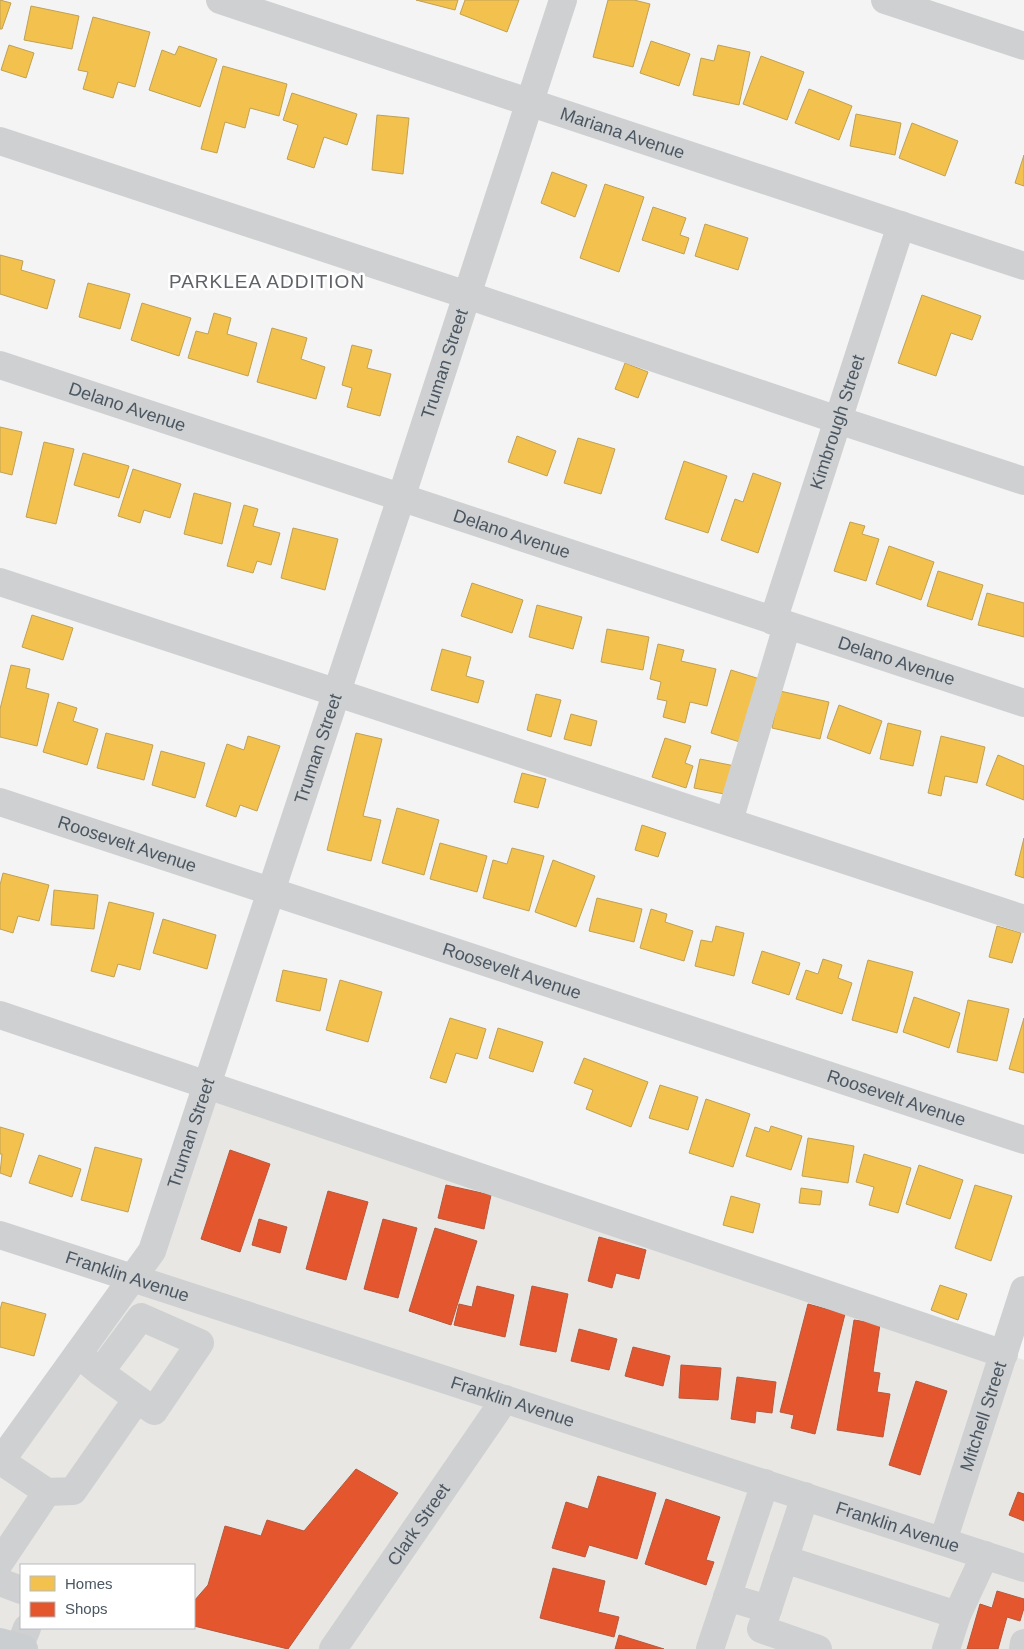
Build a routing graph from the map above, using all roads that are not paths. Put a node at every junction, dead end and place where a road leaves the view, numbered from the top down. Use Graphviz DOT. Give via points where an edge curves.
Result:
graph roads {
  1 [pos="220,0"];
  2 [pos="563,0"];
  3 [pos="885,0"];
  4 [pos="1024,46"];
  5 [pos="530,101"];
  6 [pos="0,141"];
  7 [pos="901,225"];
  8 [pos="1024,266"];
  9 [pos="467,295"];
  10 [pos="0,365"];
  11 [pos="838,420"];
  12 [pos="1024,480"];
  13 [pos="401,498"];
  14 [pos="0,582"];
  15 [pos="780,623"];
  16 [pos="337,692"];
  17 [pos="1024,703"];
  18 [pos="0,802"];
  19 [pos="729,822"];
  20 [pos="271,892"];
  21 [pos="1024,919"];
  22 [pos="0,1015"];
  23 [pos="208,1084"];
  24 [pos="1024,1140"];
  25 [pos="0,1235"];
  26 [pos="133,1278"];
  27 [pos="1024,1290"];
  28 [pos="78,1354"];
  29 [pos="1004,1354"];
  30 [pos="100,1372"];
  31 [pos="136,1399"];
  32 [pos="505,1399"];
  33 [pos="0,1461"];
  34 [pos="765,1484"];
  35 [pos="47,1492"];
  36 [pos="805,1496"];
  37 [pos="942,1541"];
  38 [pos="985,1555"];
  39 [pos="784,1559"];
  40 [pos="0,1562"];
  41 [pos="1024,1568"];
  42 [pos="0,1582"];
  43 [pos="20,1590"];
  44 [pos="727,1597"];
  45 [pos="957,1615"];
  46 [pos="769,1635"];
  47 [pos="1024,1643"];
  48 [pos="333,1649"];
  49 [pos="710,1649"];
  50 [pos="818,1649"];
  51 [pos="946,1649"];
  52 [pos="1022,1649"];
  1 -- 5 [label="street, Mariana Avenue"];
  2 -- 5 [label="street, Truman Street"];
  3 -- 4 [label="street"];
  5 -- 7 [label="street, Mariana Avenue"];
  5 -- 9 [label="street, Truman Street"];
  6 -- 9 [label="street"];
  7 -- 8 [label="street, Mariana Avenue"];
  7 -- 11 [label="street, Kimbrough Street"];
  9 -- 11 [label="street"];
  9 -- 13 [label="street, Truman Street"];
  10 -- 13 [label="street, Delano Avenue"];
  11 -- 12 [label="street"];
  11 -- 15 [label="street, Kimbrough Street"];
  13 -- 15 [label="street, Delano Avenue"];
  13 -- 16 [label="street, Truman Street"];
  14 -- 16 [label="street"];
  15 -- 17 [label="street, Delano Avenue"];
  15 -- 19 [label="street, Kimbrough Street"];
  16 -- 19 [label="street"];
  16 -- 20 [label="street, Truman Street"];
  18 -- 20 [label="street, Roosevelt Avenue"];
  19 -- 21 [label="street"];
  20 -- 23 [label="street, Truman Street"];
  20 -- 24 [label="street, Roosevelt Avenue"];
  22 -- 23 [label="street"];
  23 -- 26 [label="street, Truman Street" via="152,1251"];
  23 -- 29 [label="street"];
  25 -- 26 [label="street, Franklin Avenue"];
  26 -- 28 [label="street, Truman Street"];
  26 -- 32 [label="street, Franklin Avenue"];
  27 -- 29 [label="street, Mitchell Street"];
  28 -- 30 [label="street"];
  28 -- 33 [label="street, Truman Street"];
  29 -- 37 [label="street, Mitchell Street"];
  30 -- 31 [label="street"];
  30 -- 31 [label="street" via="141,1317 200,1343 154,1411"];
  31 -- 35 [label="street" via="73,1491"];
  32 -- 34 [label="street, Franklin Avenue"];
  32 -- 48 [label="street, Clark Street"];
  33 -- 35 [label="street"];
  34 -- 36 [label="street, Franklin Avenue"];
  34 -- 44 [label="street"];
  35 -- 40 [label="street"];
  36 -- 37 [label="street, Franklin Avenue"];
  36 -- 39 [label="street"];
  37 -- 38 [label="street, Franklin Avenue"];
  38 -- 41 [label="street, Franklin Avenue"];
  38 -- 45 [label="street"];
  39 -- 45 [label="street"];
  39 -- 46 [label="street"];
  42 -- 43 [label="street"];
  44 -- 46 [label="street"];
  44 -- 49 [label="street"];
  45 -- 51 [label="street"];
  46 -- 50 [label="street"];
  47 -- 52 [label="street"];
}
